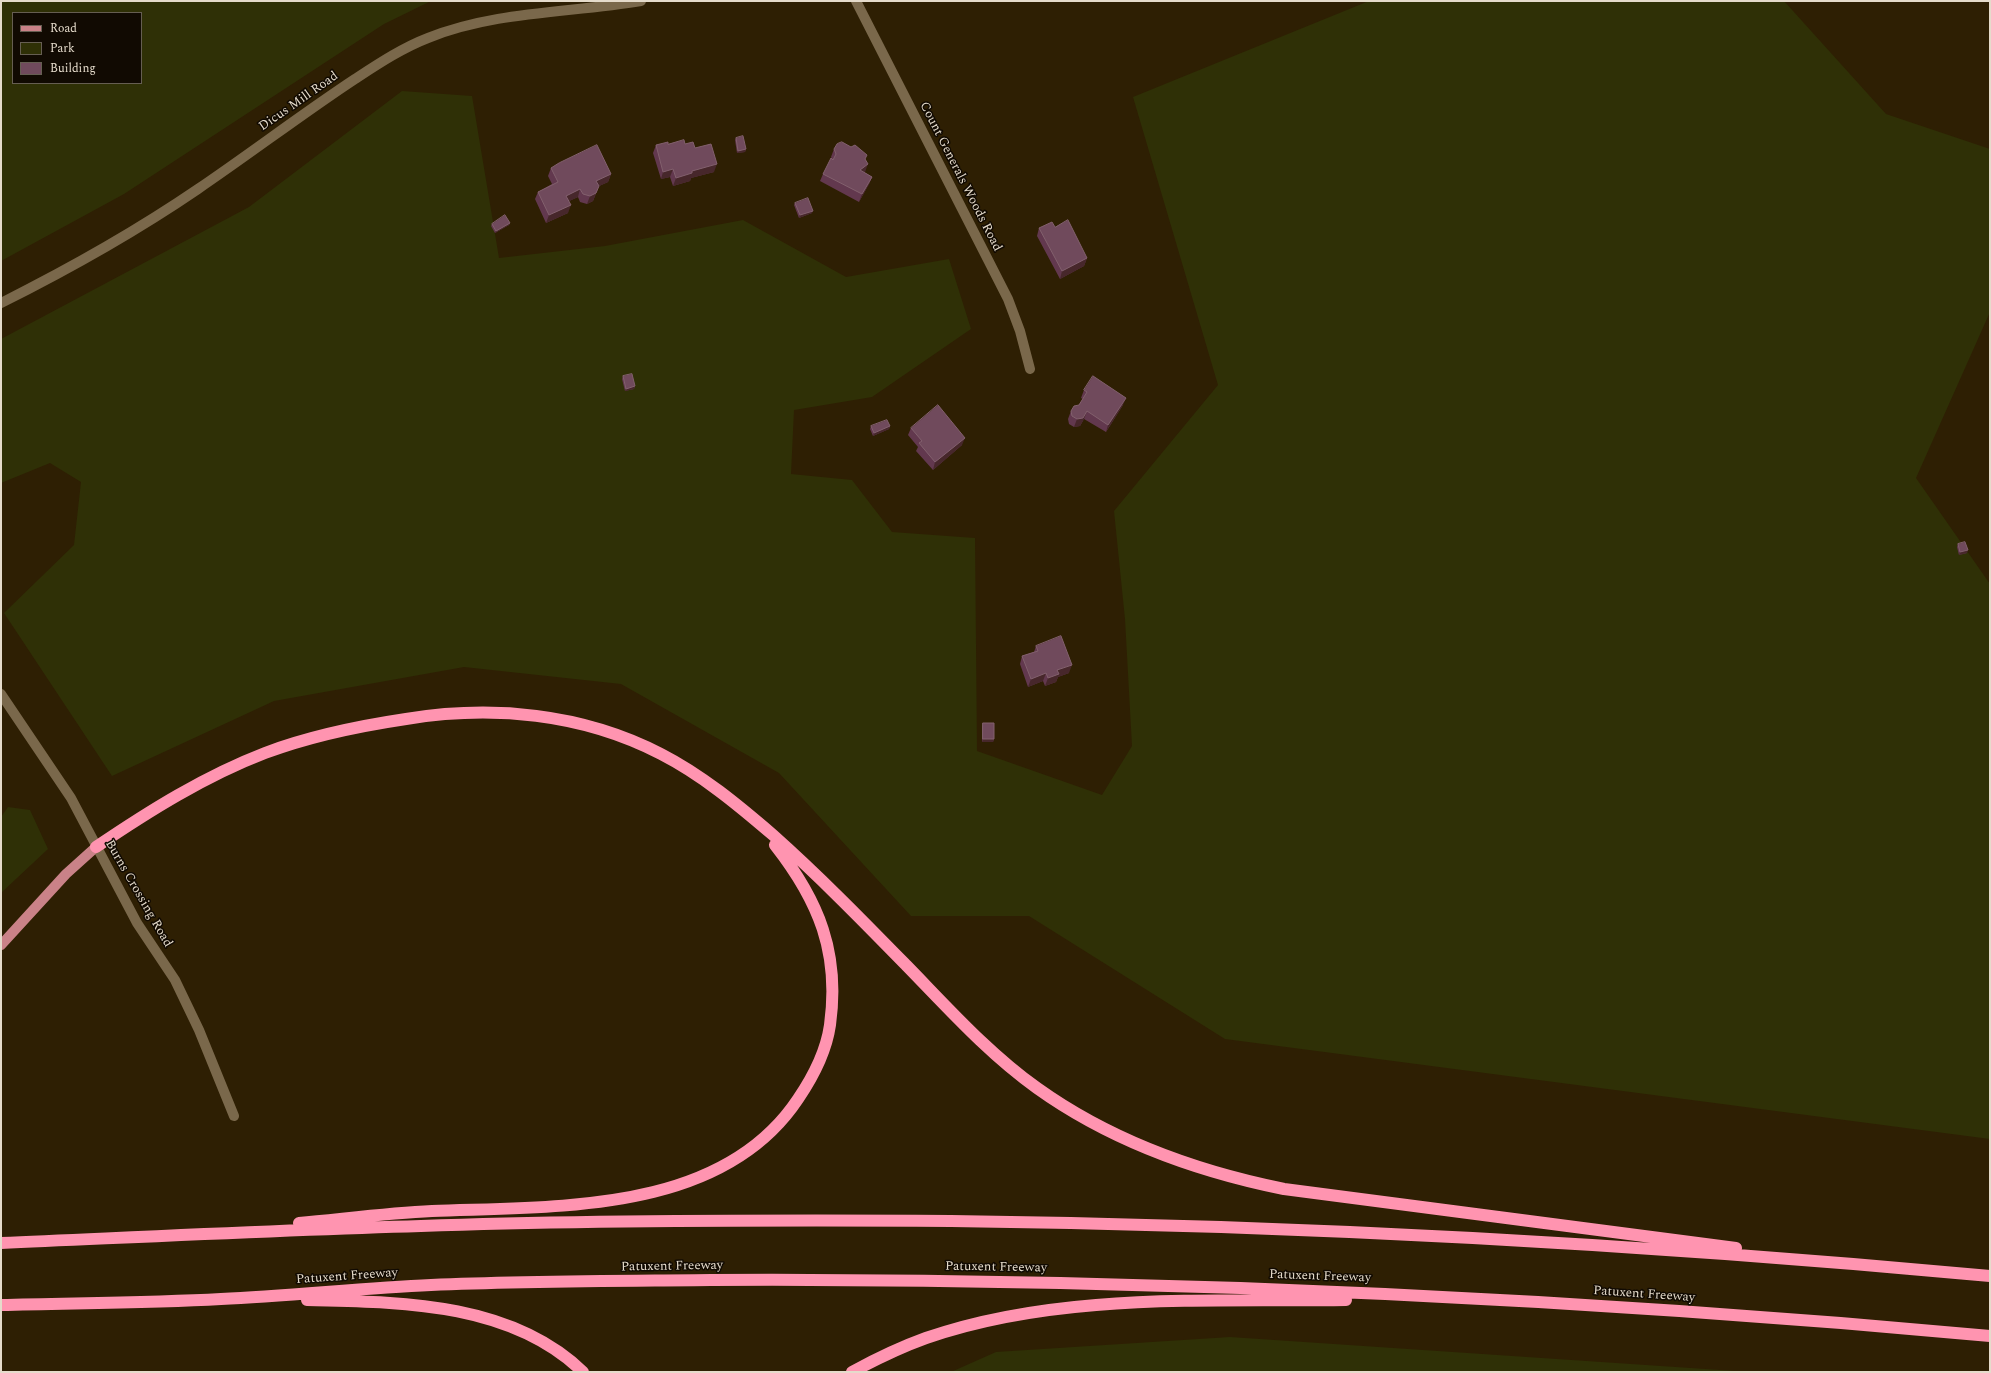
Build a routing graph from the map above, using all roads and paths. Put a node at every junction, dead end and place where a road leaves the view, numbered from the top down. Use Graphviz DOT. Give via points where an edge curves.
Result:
graph roads {
  1 [pos="641,1"];
  2 [pos="856,1"];
  3 [pos="1,303"];
  4 [pos="1030,369"];
  5 [pos="1,694"];
  6 [pos="756,820"];
  7 [pos="96,847"];
  8 [pos="1,946"];
  9 [pos="234,1116"];
  10 [pos="152,1236"];
  11 [pos="1,1243"];
  12 [pos="1850,1263"];
  13 [pos="1990,1276"];
  14 [pos="1489,1298"];
  15 [pos="220,1299"];
  16 [pos="1,1305"];
  17 [pos="1990,1336"];
  18 [pos="583,1372"];
  19 [pos="852,1372"];
  1 -- 3 [label="street, Dicus Mill Road" via="474,23 427,38 389,58 326,98 198,189 124,237"];
  2 -- 4 [label="street, Count Generals Woods Road" via="1008,300 1020,331"];
  5 -- 7 [label="street, Burns Crossing Road" via="71,798"];
  6 -- 7 [label="highway" via="694,774 631,740 594,727 551,717 476,711 433,714 382,723 324,735 265,753 177,795"];
  6 -- 10 [label="highway" via="792,866 807,890 820,919 834,977 829,1034 810,1082 773,1130 749,1150 727,1165 700,1177 656,1191 609,1201 559,1206 425,1212"];
  6 -- 12 [label="highway" via="822,879 1000,1059 1078,1115 1122,1139 1171,1159 1284,1189"];
  7 -- 8 [label="main road" via="66,874"];
  7 -- 9 [label="street, Burns Crossing Road" via="137,923 175,980 199,1030"];
  10 -- 11 [label="highway"];
  10 -- 12 [label="highway" via="432,1226 705,1221 954,1221 1202,1227 1491,1239"];
  12 -- 13 [label="highway"];
  14 -- 15 [label="highway, Patuxent Freeway" via="953,1281 710,1280 430,1285"];
  14 -- 17 [label="highway, Patuxent Freeway" via="1835,1322"];
  14 -- 19 [label="highway" via="1144,1302 1087,1305 1030,1313 963,1327 926,1338"];
  15 -- 16 [label="highway, Patuxent Freeway"];
  15 -- 18 [label="highway" via="373,1302 426,1306 470,1314 511,1326 545,1344"];
}
